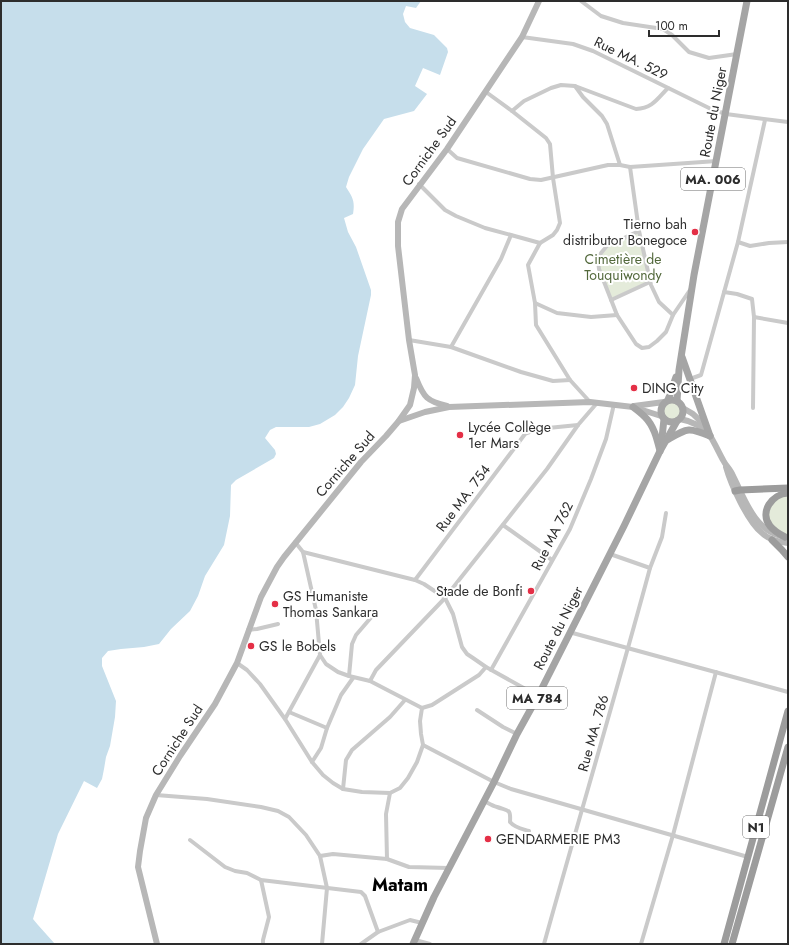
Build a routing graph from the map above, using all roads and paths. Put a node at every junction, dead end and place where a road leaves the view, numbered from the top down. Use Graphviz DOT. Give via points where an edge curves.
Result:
graph roads {
  1 [pos="540,1"];
  2 [pos="581,1"];
  3 [pos="747,1"];
  4 [pos="522,36"];
  5 [pos="737,54"];
  6 [pos="575,86"];
  7 [pos="668,88"];
  8 [pos="486,92"];
  9 [pos="512,111"];
  10 [pos="726,114"];
  11 [pos="765,120"];
  12 [pos="788,122"];
  13 [pos="447,149"];
  14 [pos="717,161"];
  15 [pos="620,165"];
  16 [pos="630,168"];
  17 [pos="553,178"];
  18 [pos="419,184"];
  19 [pos="639,231"];
  20 [pos="512,235"];
  21 [pos="738,242"];
  22 [pos="788,242"];
  23 [pos="540,243"];
  24 [pos="650,282"];
  25 [pos="693,286"];
  26 [pos="724,292"];
  27 [pos="611,300"];
  28 [pos="535,303"];
  29 [pos="617,315"];
  30 [pos="673,315"];
  31 [pos="754,317"];
  32 [pos="788,323"];
  33 [pos="409,340"];
  34 [pos="451,347"];
  35 [pos="682,357"];
  36 [pos="679,370"];
  37 [pos="415,375"];
  38 [pos="690,379"];
  39 [pos="570,380"];
  40 [pos="666,401"];
  41 [pos="677,401"];
  42 [pos="590,402"];
  43 [pos="597,403"];
  44 [pos="614,404"];
  45 [pos="449,407"];
  46 [pos="633,407"];
  47 [pos="683,408"];
  48 [pos="753,408"];
  49 [pos="663,418"];
  50 [pos="678,420"];
  51 [pos="398,422"];
  52 [pos="578,425"];
  53 [pos="705,429"];
  54 [pos="710,436"];
  55 [pos="667,440"];
  56 [pos="660,451"];
  57 [pos="788,488"];
  58 [pos="738,490"];
  59 [pos="788,493"];
  60 [pos="666,513"];
  61 [pos="503,525"];
  62 [pos="787,539"];
  63 [pos="772,540"];
  64 [pos="295,542"];
  65 [pos="303,552"];
  66 [pos="610,554"];
  67 [pos="788,557"];
  68 [pos="552,560"];
  69 [pos="650,568"];
  70 [pos="415,580"];
  71 [pos="445,598"];
  72 [pos="316,610"];
  73 [pos="374,614"];
  74 [pos="294,617"];
  75 [pos="278,624"];
  76 [pos="248,630"];
  77 [pos="570,632"];
  78 [pos="629,648"];
  79 [pos="320,655"];
  80 [pos="237,663"];
  81 [pos="486,667"];
  82 [pos="491,670"];
  83 [pos="716,672"];
  84 [pos="351,677"];
  85 [pos="370,681"];
  86 [pos="788,692"];
  87 [pos="538,696"];
  88 [pos="405,700"];
  89 [pos="422,708"];
  90 [pos="477,710"];
  91 [pos="788,711"];
  92 [pos="289,712"];
  93 [pos="285,719"];
  94 [pos="327,728"];
  95 [pos="517,734"];
  96 [pos="423,745"];
  97 [pos="788,747"];
  98 [pos="312,762"];
  99 [pos="494,782"];
  100 [pos="343,789"];
  101 [pos="390,793"];
  102 [pos="156,795"];
  103 [pos="483,801"];
  104 [pos="582,810"];
  105 [pos="530,831"];
  106 [pos="673,835"];
  107 [pos="190,840"];
  108 [pos="320,856"];
  109 [pos="748,857"];
  110 [pos="387,859"];
  111 [pos="450,868"];
  112 [pos="261,880"];
  113 [pos="327,888"];
  114 [pos="422,923"];
  115 [pos="378,932"];
  116 [pos="413,942"];
  117 [pos="157,944"];
  118 [pos="263,944"];
  119 [pos="322,944"];
  120 [pos="361,944"];
  121 [pos="430,944"];
  122 [pos="544,944"];
  123 [pos="641,944"];
  124 [pos="724,944"];
  125 [pos="732,944"];
  1 -- 4 [label="main road, Corniche Sud"];
  2 -- 5 [label="street" via="601,16 623,23 663,29 689,52 709,58"];
  3 -- 5 [label="main road, Route du Niger / MA. 006"];
  4 -- 7 [label="street, Rue MA. 529" via="573,44 593,51"];
  4 -- 8 [label="main road, Corniche Sud"];
  5 -- 10 [label="main road, Route du Niger / MA. 006"];
  6 -- 7 [label="street" via="636,109 655,102"];
  6 -- 9 [label="street" via="561,85 551,88 524,101"];
  6 -- 15 [label="street" via="607,124"];
  7 -- 10 [label="street, Rue MA. 529"];
  8 -- 9 [label="street"];
  8 -- 13 [label="main road, Corniche Sud"];
  9 -- 17 [label="street" via="550,144"];
  10 -- 11 [label="street, Rue MA. 529"];
  10 -- 14 [label="main road, Route du Niger / MA. 006"];
  11 -- 12 [label="street, Rue MA. 529"];
  11 -- 21 [label="street"];
  13 -- 17 [label="street" via="457,158 530,179"];
  13 -- 18 [label="main road, Corniche Sud"];
  14 -- 16 [label="street"];
  14 -- 25 [label="main road, Route du Niger / MA. 006"];
  15 -- 16 [label="street"];
  15 -- 17 [label="street" via="608,164"];
  16 -- 19 [label="street"];
  17 -- 23 [label="street" via="560,223 553,235"];
  18 -- 20 [label="street" via="445,210 485,228"];
  18 -- 33 [label="main road, Corniche Sud" via="402,208 398,222 398,246"];
  19 -- 24 [label="street"];
  19 -- 27 [label="street" via="607,246 598,260 599,270"];
  20 -- 23 [label="street"];
  20 -- 34 [label="street"];
  21 -- 22 [label="street" via="750,246"];
  21 -- 26 [label="street"];
  23 -- 28 [label="street" via="528,265"];
  24 -- 27 [label="street"];
  24 -- 30 [label="street" via="659,302"];
  25 -- 30 [label="street"];
  25 -- 35 [label="main road, Route du Niger / MA. 006"];
  26 -- 31 [label="street" via="752,299"];
  26 -- 38 [label="street" via="701,375"];
  27 -- 29 [label="street"];
  28 -- 29 [label="street" via="557,313 591,317"];
  28 -- 39 [label="street" via="536,325"];
  29 -- 30 [label="street" via="636,344 642,348 649,347 666,332"];
  31 -- 32 [label="street"];
  31 -- 48 [label="street"];
  33 -- 34 [label="street"];
  33 -- 37 [label="main road, Corniche Sud"];
  34 -- 39 [label="street" via="547,380"];
  35 -- 36 [label="main road, Route du Niger"];
  35 -- 38 [label="main road"];
  36 -- 40 [label="main road, Route du Niger"];
  36 -- 41 [label="main road, Route du Niger"];
  37 -- 45 [label="main road" via="424,395 433,402"];
  37 -- 51 [label="main road, Corniche Sud" via="410,405"];
  38 -- 54 [label="main road"];
  39 -- 42 [label="street"];
  40 -- 41 [label="main road"];
  40 -- 46 [label="main road"];
  40 -- 49 [label="main road" via="660,409"];
  41 -- 47 [label="main road"];
  42 -- 43 [label="main road"];
  42 -- 45 [label="main road"];
  43 -- 44 [label="main road"];
  43 -- 52 [label="street"];
  44 -- 46 [label="main road"];
  44 -- 68 [label="street, Rue MA 762" via="606,439 592,479 570,529"];
  45 -- 51 [label="main road"];
  46 -- 49 [label="main road"];
  46 -- 56 [label="main road" via="650,423"];
  47 -- 50 [label="main road"];
  47 -- 53 [label="main road"];
  49 -- 50 [label="main road" via="670,422"];
  49 -- 56 [label="main road, Route du Niger"];
  50 -- 53 [label="main road" via="688,421"];
  50 -- 55 [label="main road, Route du Niger"];
  51 -- 64 [label="main road, Corniche Sud" via="361,462"];
  52 -- 61 [label="street"];
  52 -- 70 [label="street, Rue MA. 754" via="538,429 526,434"];
  53 -- 54 [label="main road"];
  54 -- 55 [label="main road" via="688,430"];
  54 -- 58 [label="main road" via="733,474"];
  55 -- 56 [label="main road, Route du Niger"];
  56 -- 66 [label="main road, Route du Niger / MA 784"];
  57 -- 58 [label="highway"];
  58 -- 62 [label="main road" via="768,532"];
  58 -- 63 [label="main road" via="755,527"];
  59 -- 62 [label="highway" via="771,500 765,515 776,533"];
  60 -- 69 [label="street, Rue MA. 786" via="662,537"];
  61 -- 68 [label="street"];
  61 -- 71 [label="street"];
  62 -- 63 [label="main road"];
  63 -- 67 [label="highway"];
  64 -- 65 [label="street"];
  64 -- 76 [label="main road, Corniche Sud" via="277,567"];
  65 -- 70 [label="street"];
  65 -- 72 [label="street"];
  66 -- 69 [label="street"];
  66 -- 77 [label="main road, Route du Niger / MA 784"];
  68 -- 82 [label="street, Rue MA 762"];
  69 -- 78 [label="street, Rue MA. 786"];
  70 -- 71 [label="street"];
  71 -- 81 [label="street" via="453,614 462,647"];
  71 -- 85 [label="street" via="376,670"];
  72 -- 74 [label="street"];
  72 -- 79 [label="street"];
  73 -- 84 [label="street" via="356,635 352,644"];
  75 -- 76 [label="street"];
  76 -- 80 [label="main road, Corniche Sud"];
  77 -- 78 [label="street"];
  77 -- 87 [label="main road, Route du Niger / MA 784"];
  78 -- 83 [label="street"];
  78 -- 104 [label="street, Rue MA. 786"];
  79 -- 84 [label="street" via="326,664"];
  79 -- 92 [label="street"];
  80 -- 93 [label="street" via="260,684"];
  80 -- 102 [label="main road, Corniche Sud" via="215,704"];
  81 -- 82 [label="street"];
  81 -- 89 [label="street" via="479,675 439,701"];
  82 -- 87 [label="street"];
  83 -- 86 [label="street"];
  83 -- 106 [label="street"];
  84 -- 85 [label="street"];
  84 -- 94 [label="street"];
  85 -- 88 [label="street"];
  87 -- 95 [label="main road, Route du Niger / MA 784"];
  88 -- 89 [label="street"];
  88 -- 100 [label="street" via="390,717 352,750 346,760"];
  89 -- 96 [label="street" via="420,721"];
  90 -- 95 [label="street"];
  91 -- 109 [label="highway, N1"];
  92 -- 93 [label="street"];
  92 -- 94 [label="street"];
  93 -- 98 [label="street"];
  94 -- 98 [label="street" via="321,748"];
  95 -- 99 [label="main road, Route du Niger / MA 784"];
  96 -- 99 [label="street"];
  96 -- 101 [label="street" via="408,778 400,788"];
  97 -- 125 [label="highway, N1"];
  98 -- 100 [label="street" via="323,775"];
  99 -- 103 [label="main road, Route du Niger / MA 784"];
  99 -- 104 [label="street"];
  100 -- 101 [label="street"];
  101 -- 110 [label="street" via="386,814"];
  102 -- 108 [label="street" via="207,799 278,811 289,817 306,835"];
  102 -- 117 [label="main road, Corniche Sud" via="146,818 138,867"];
  103 -- 105 [label="street" via="506,809 514,826"];
  103 -- 111 [label="main road, Route du Niger / MA 784"];
  104 -- 106 [label="street"];
  104 -- 122 [label="street, Rue MA. 786"];
  106 -- 109 [label="street"];
  106 -- 123 [label="street"];
  107 -- 112 [label="street" via="225,867"];
  108 -- 110 [label="street" via="333,854"];
  108 -- 113 [label="street"];
  109 -- 124 [label="highway, N1"];
  110 -- 111 [label="street" via="409,867"];
  111 -- 114 [label="main road, Route du Niger / MA 784"];
  112 -- 113 [label="street"];
  112 -- 118 [label="street" via="269,917"];
  113 -- 115 [label="street" via="361,892 365,896"];
  113 -- 119 [label="street"];
  114 -- 115 [label="street" via="410,920"];
  114 -- 116 [label="main road, Route du Niger / MA 784"];
  115 -- 120 [label="street"];
  116 -- 121 [label="street"];
}
